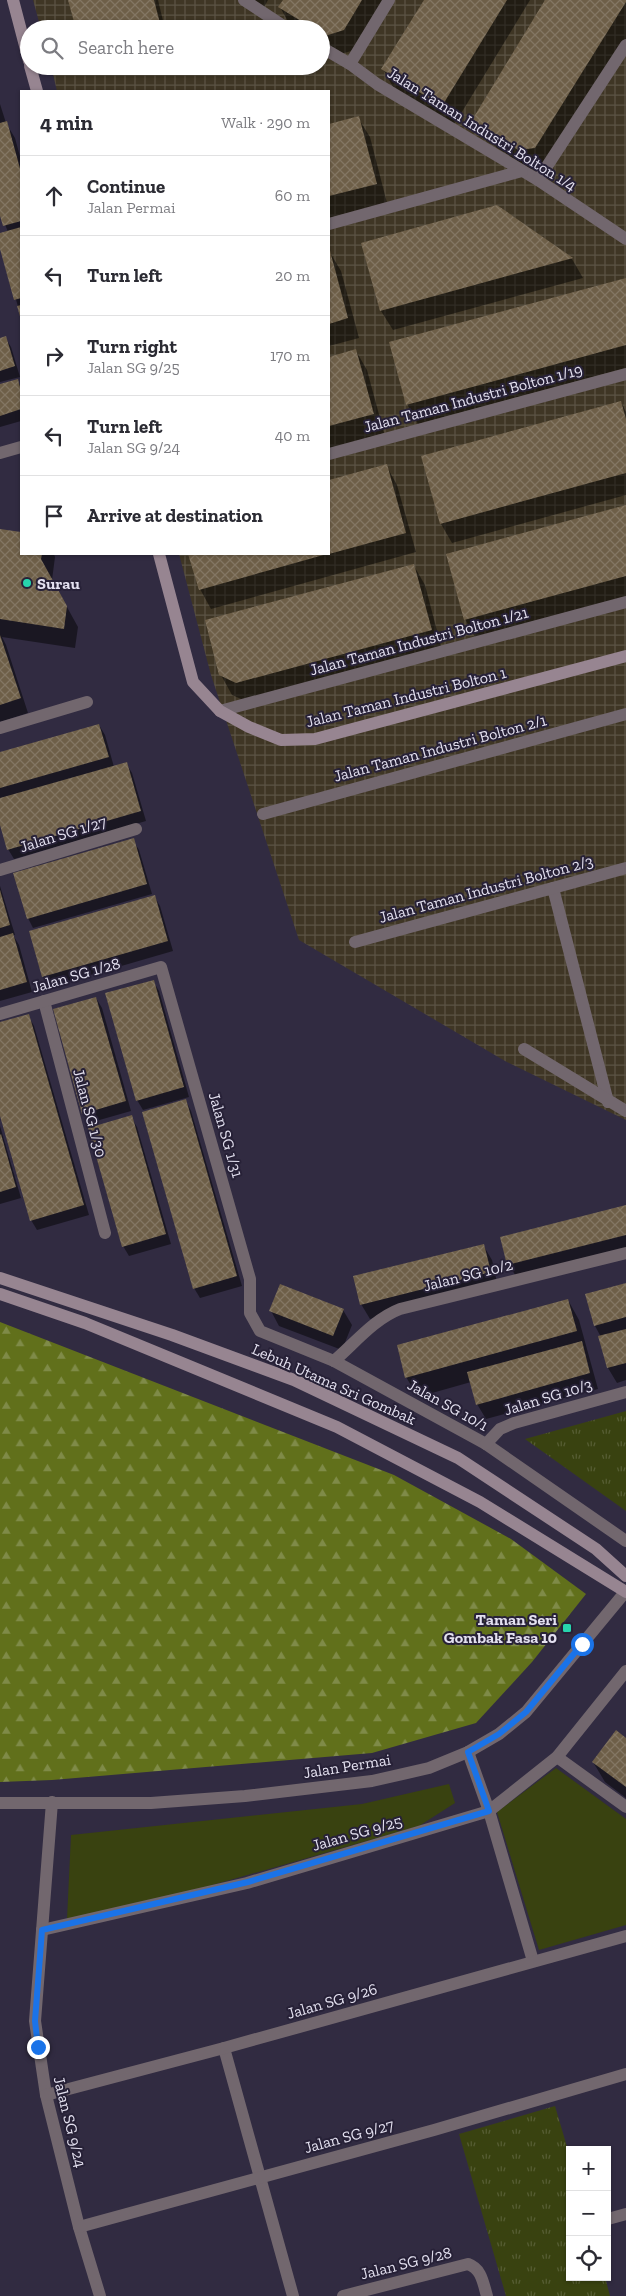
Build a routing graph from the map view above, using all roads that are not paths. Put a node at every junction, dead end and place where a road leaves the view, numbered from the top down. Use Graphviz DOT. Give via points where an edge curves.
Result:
graph roads {
  1 [pos="13,0"];
  2 [pos="244,0"];
  3 [pos="389,0"];
  4 [pos="274,20"];
  5 [pos="20,27"];
  6 [pos="626,45"];
  7 [pos="330,52"];
  8 [pos="350,64"];
  9 [pos="33,75"];
  10 [pos="37,90"];
  11 [pos="522,170"];
  12 [pos="538,180"];
  13 [pos="330,224"];
  14 [pos="626,240"];
  15 [pos="626,374"];
  16 [pos="20,447"];
  17 [pos="0,453"];
  18 [pos="330,454"];
  19 [pos="159,555"];
  20 [pos="626,602"];
  21 [pos="626,656"];
  22 [pos="87,702"];
  23 [pos="220,711"];
  24 [pos="626,714"];
  25 [pos="0,728"];
  26 [pos="263,814"];
  27 [pos="136,829"];
  28 [pos="626,868"];
  29 [pos="0,870"];
  30 [pos="552,888"];
  31 [pos="355,942"];
  32 [pos="161,966"];
  33 [pos="44,1001"];
  34 [pos="0,1014"];
  35 [pos="524,1049"];
  36 [pos="608,1102"];
  37 [pos="626,1111"];
  38 [pos="105,1233"];
  39 [pos="626,1253"];
  40 [pos="0,1278"];
  41 [pos="0,1294"];
  42 [pos="250,1313"];
  43 [pos="334,1361"];
  44 [pos="626,1392"];
  45 [pos="486,1444"];
  46 [pos="626,1541"];
  47 [pos="626,1576"];
  48 [pos="626,1592"];
  49 [pos="626,1671"];
  50 [pos="468,1752"];
  51 [pos="557,1757"];
  52 [pos="52,1802"];
  53 [pos="0,1803"];
  54 [pos="626,1807"];
  55 [pos="489,1811"];
  56 [pos="42,1930"];
  57 [pos="626,1936"];
  58 [pos="533,1961"];
  59 [pos="224,2048"];
  60 [pos="626,2074"];
  61 [pos="46,2095"];
  62 [pos="259,2176"];
  63 [pos="626,2214"];
  64 [pos="611,2218"];
  65 [pos="79,2227"];
  66 [pos="100,2296"];
  67 [pos="293,2296"];
  68 [pos="343,2296"];
  69 [pos="487,2296"];
  1 -- 5 [label="street"];
  2 -- 4 [label="street"];
  3 -- 8 [label="street"];
  6 -- 12 [label="street"];
  7 -- 8 [label="street, Jalan Taman Industri Bolton 1/4"];
  8 -- 11 [label="street, Jalan Taman Industri Bolton 1/4" via="377,84"];
  9 -- 10 [label="street"];
  11 -- 12 [label="street, Jalan Taman Industri Bolton 1/4"];
  11 -- 13 [label="street"];
  12 -- 14 [label="street, Jalan Taman Industri Bolton 1/4"];
  15 -- 18 [label="street, Jalan Taman Industri Bolton 1/19"];
  16 -- 17 [label="street"];
  19 -- 23 [label="street, Jalan Taman Industri Bolton 1" via="193,682"];
  20 -- 23 [label="street, Jalan Taman Industri Bolton 1/21"];
  21 -- 23 [label="street, Jalan Taman Industri Bolton 1" via="315,739 281,740 249,728"];
  22 -- 25 [label="street"];
  24 -- 26 [label="street, Jalan Taman Industri Bolton 2/1"];
  27 -- 29 [label="street, Jalan SG 1/27"];
  28 -- 30 [label="street, Jalan Taman Industri Bolton 2/3"];
  30 -- 31 [label="street, Jalan Taman Industri Bolton 2/3"];
  30 -- 36 [label="street"];
  32 -- 33 [label="street, Jalan SG 1/28"];
  32 -- 42 [label="street, Jalan SG 1/31" via="250,1279"];
  33 -- 34 [label="street, Jalan SG 1/28"];
  33 -- 38 [label="street, Jalan SG 1/30"];
  35 -- 36 [label="street"];
  36 -- 37 [label="street"];
  39 -- 43 [label="street, Jalan SG 10/2" via="388,1313"];
  40 -- 47 [label="street, Lebuh Utama Sri Gombak" via="172,1335 294,1380 458,1458 596,1549"];
  41 -- 48 [label="street" via="85,1323 337,1427 480,1502"];
  42 -- 43 [label="street, Jalan SG 10/1" via="260,1331"];
  43 -- 45 [label="street, Jalan SG 10/1"];
  44 -- 45 [label="street, Jalan SG 10/3" via="514,1423 500,1430"];
  45 -- 46 [label="street, Jalan SG 10/1"];
  48 -- 50 [label="street, Jalan Permai" via="526,1712 499,1734"];
  49 -- 51 [label="street, Jalan SG 9/25"];
  50 -- 52 [label="street, Jalan Permai" via="429,1768 372,1780 244,1796 152,1803"];
  50 -- 55 [label="street"];
  51 -- 54 [label="street"];
  51 -- 55 [label="street, Jalan SG 9/25"];
  52 -- 53 [label="street, Jalan Permai"];
  52 -- 56 [label="street, Jalan SG 9/24"];
  55 -- 56 [label="street, Jalan SG 9/25" via="248,1882"];
  55 -- 58 [label="street"];
  56 -- 61 [label="street, Jalan SG 9/24" via="35,2021"];
  57 -- 58 [label="street, Jalan SG 9/26"];
  58 -- 59 [label="street, Jalan SG 9/26"];
  59 -- 61 [label="street, Jalan SG 9/26"];
  59 -- 62 [label="street"];
  60 -- 62 [label="street, Jalan SG 9/27" via="434,2130"];
  61 -- 65 [label="street, Jalan SG 9/24"];
  62 -- 65 [label="street, Jalan SG 9/27"];
  62 -- 67 [label="street"];
  63 -- 64 [label="street"];
  65 -- 66 [label="street, Jalan SG 9/24"];
  68 -- 69 [label="street, Jalan SG 9/28" via="468,2264 480,2273"];
}
